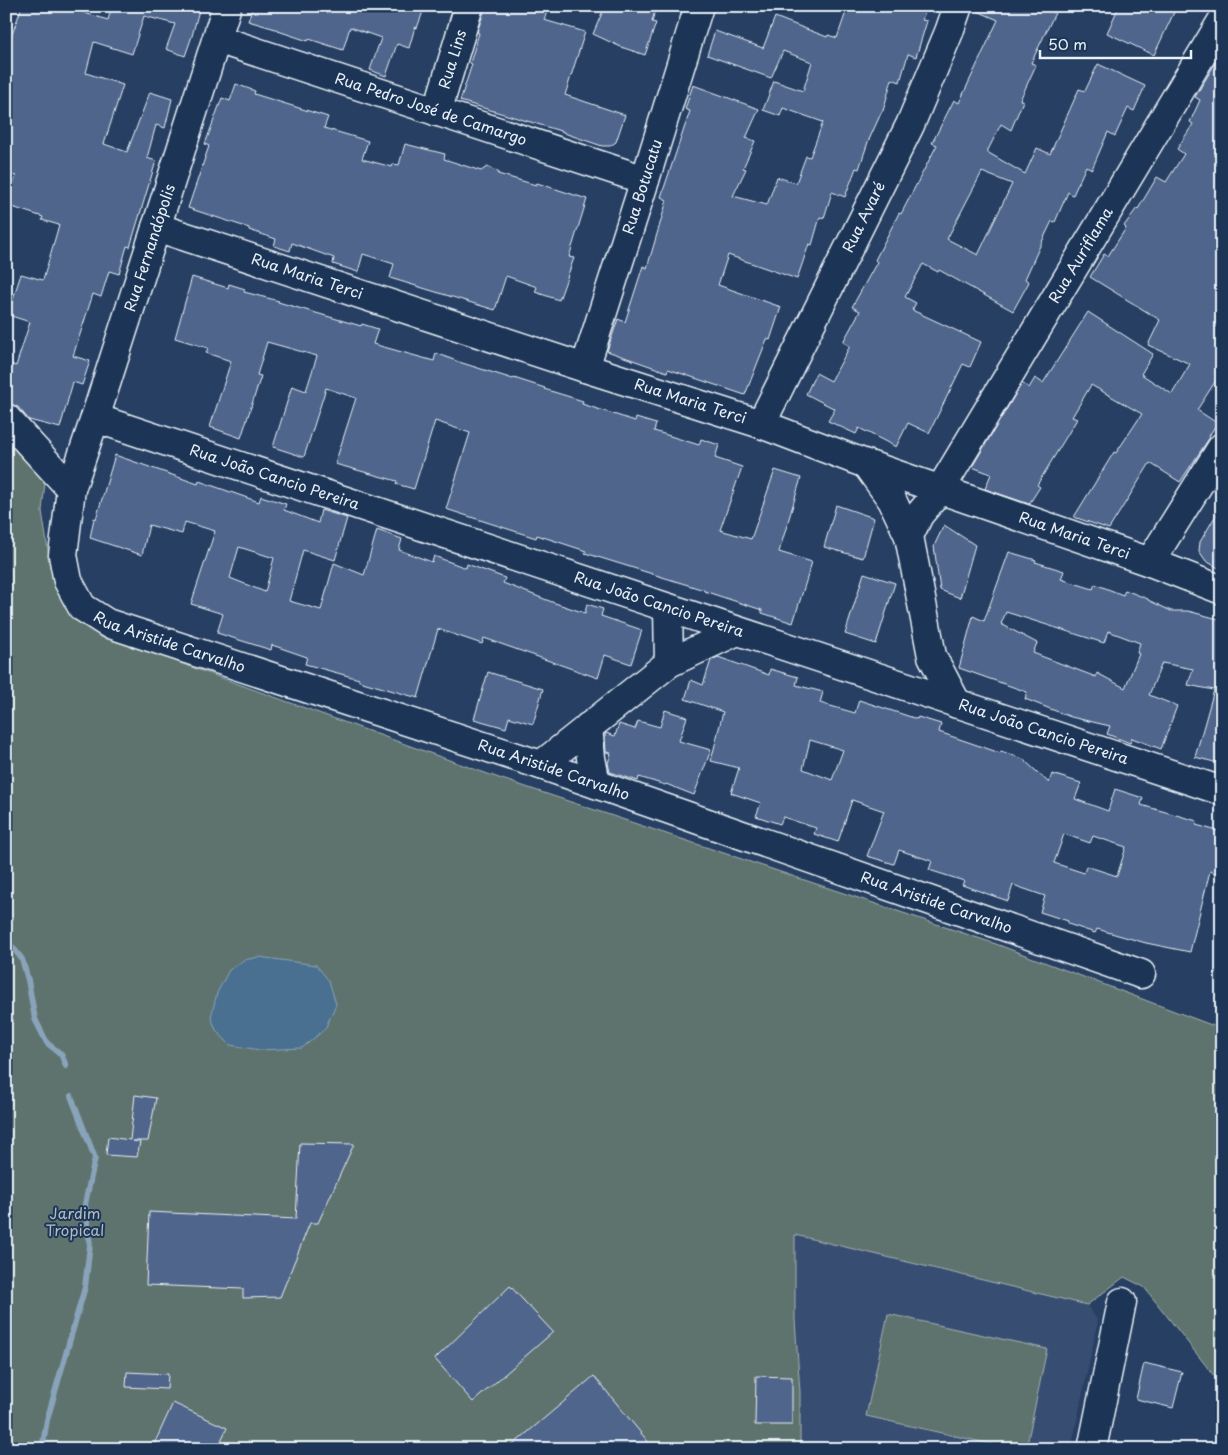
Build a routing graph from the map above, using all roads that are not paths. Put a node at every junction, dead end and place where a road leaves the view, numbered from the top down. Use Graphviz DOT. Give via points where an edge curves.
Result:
graph roads {
  1 [pos="227,6"];
  2 [pos="469,6"];
  3 [pos="698,6"];
  4 [pos="958,6"];
  5 [pos="1222,21"];
  6 [pos="216,39"];
  7 [pos="437,112"];
  8 [pos="645,180"];
  9 [pos="156,227"];
  10 [pos="585,368"];
  11 [pos="6,418"];
  12 [pos="95,418"];
  13 [pos="761,424"];
  14 [pos="1222,447"];
  15 [pos="866,464"];
  16 [pos="71,489"];
  17 [pos="940,490"];
  18 [pos="909,536"];
  19 [pos="1150,562"];
  20 [pos="1222,590"];
  21 [pos="668,608"];
  22 [pos="737,631"];
  23 [pos="932,656"];
  24 [pos="669,662"];
  25 [pos="909,688"];
  26 [pos="957,704"];
  27 [pos="588,727"];
  28 [pos="540,765"];
  29 [pos="596,784"];
  30 [pos="1222,791"];
  31 [pos="1141,974"];
  32 [pos="1122,1302"];
  33 [pos="1092,1449"];
  1 -- 6 [label="street, Rua Fernandópolis"];
  2 -- 7 [label="street, Rua Lins"];
  3 -- 8 [label="street, Rua Botucatu"];
  4 -- 13 [label="street, Rua Avaré" via="910,125"];
  5 -- 17 [label="street, Rua Auriflama"];
  6 -- 7 [label="street, Rua Pedro José de Camargo"];
  6 -- 9 [label="street, Rua Fernandópolis"];
  7 -- 8 [label="street, Rua Pedro José de Camargo"];
  8 -- 10 [label="street, Rua Botucatu"];
  9 -- 10 [label="street, Rua Maria Terci"];
  9 -- 12 [label="street, Rua Fernandópolis"];
  10 -- 13 [label="street, Rua Maria Terci"];
  11 -- 16 [label="street"];
  12 -- 16 [label="street, Rua Fernandópolis"];
  12 -- 21 [label="street, Rua João Cancio Pereira"];
  13 -- 15 [label="street, Rua Maria Terci"];
  14 -- 19 [label="street"];
  15 -- 17 [label="street, Rua Maria Terci"];
  15 -- 18 [label="street" via="892,500"];
  16 -- 28 [label="street, Rua Aristide Carvalho" via="62,555 68,581 82,607 107,623"];
  17 -- 18 [label="street, Rua Auriflama" via="919,515"];
  17 -- 19 [label="street, Rua Maria Terci"];
  18 -- 23 [label="street"];
  19 -- 20 [label="street, Rua Maria Terci"];
  21 -- 22 [label="street, Rua João Cancio Pereira"];
  21 -- 24 [label="street"];
  22 -- 24 [label="street"];
  22 -- 25 [label="street, Rua João Cancio Pereira"];
  23 -- 25 [label="street"];
  23 -- 26 [label="street"];
  24 -- 27 [label="street"];
  25 -- 26 [label="street, Rua João Cancio Pereira"];
  26 -- 30 [label="street, Rua João Cancio Pereira"];
  27 -- 28 [label="street"];
  27 -- 29 [label="street"];
  28 -- 29 [label="street, Rua Aristide Carvalho"];
  29 -- 31 [label="street, Rua Aristide Carvalho"];
  32 -- 33 [label="street"];
}
